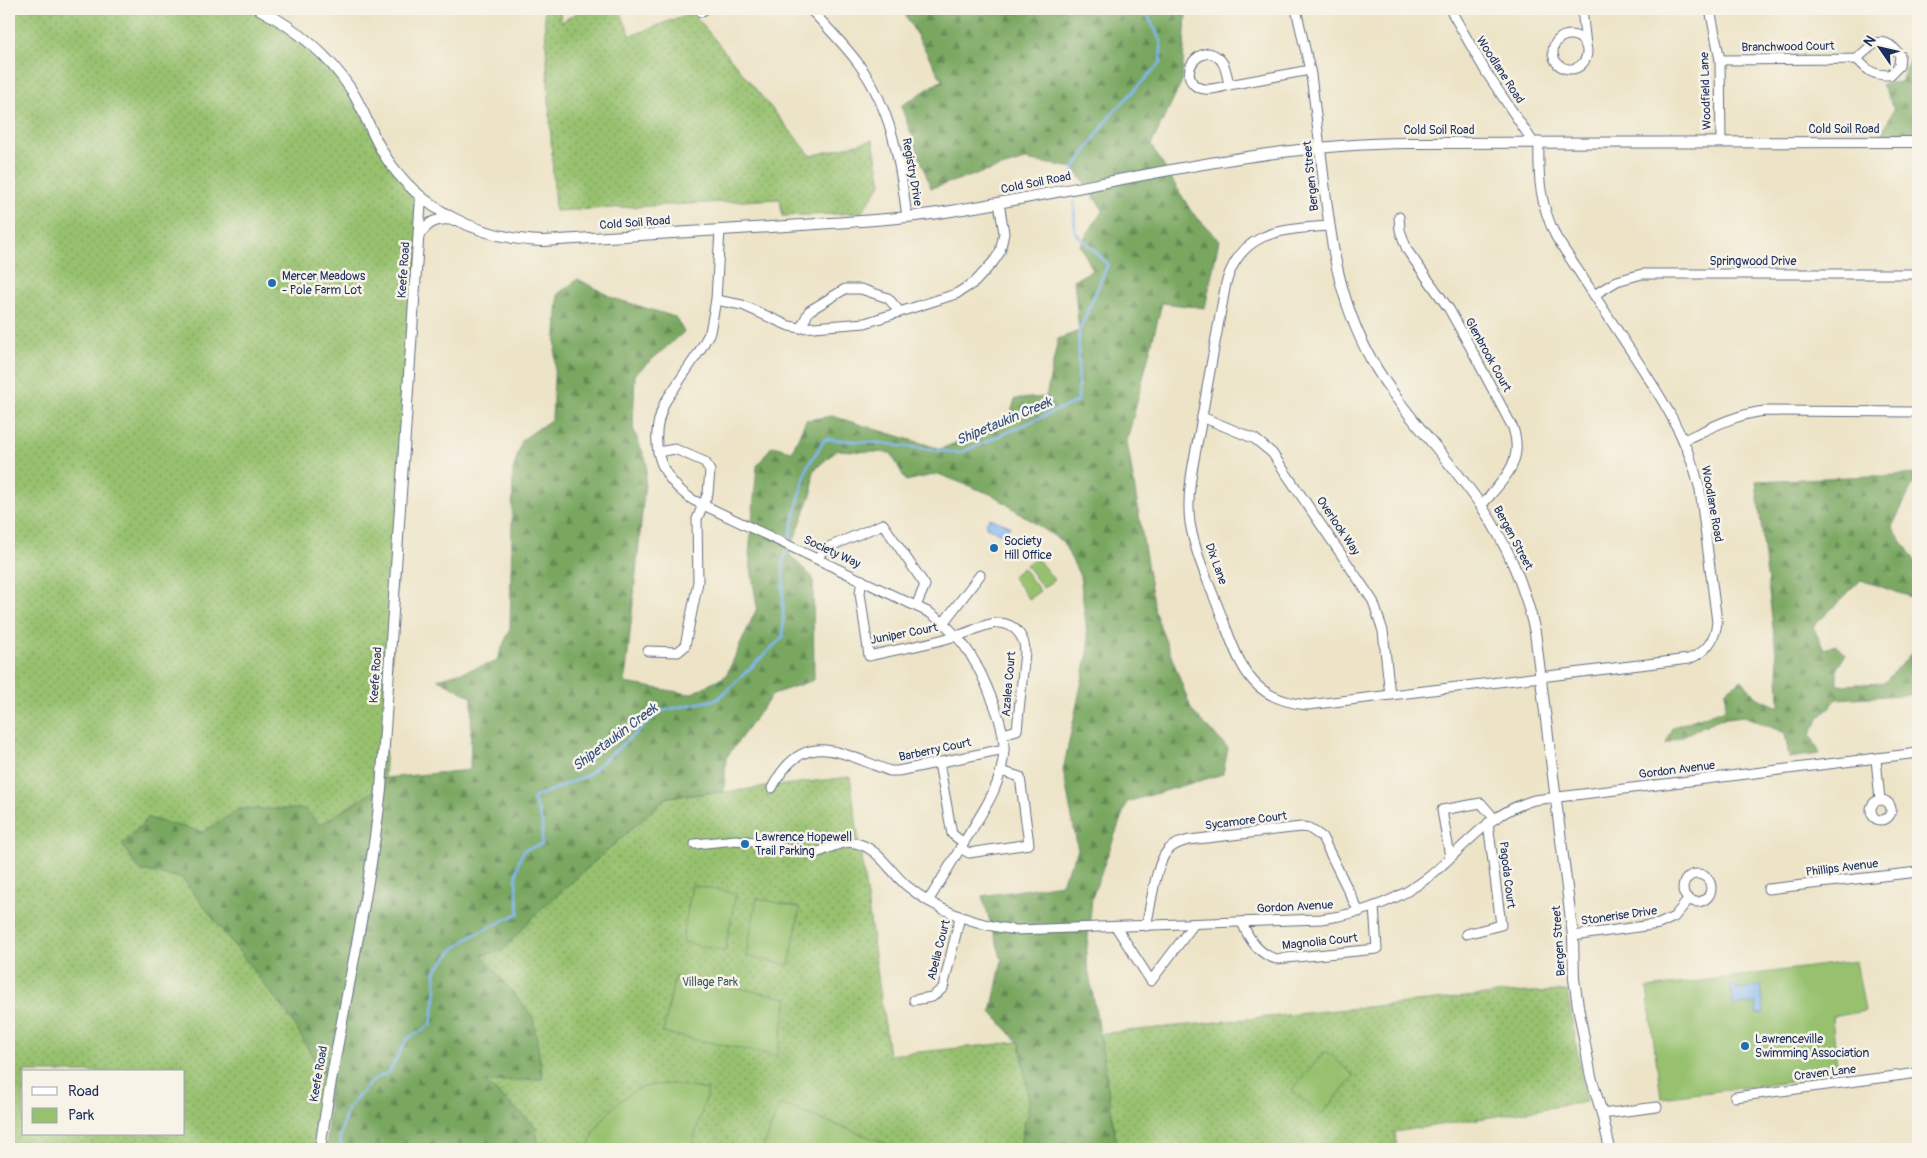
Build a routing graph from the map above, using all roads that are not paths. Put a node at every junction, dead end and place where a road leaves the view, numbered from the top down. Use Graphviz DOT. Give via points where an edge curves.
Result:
graph roads {
  1 [pos="258,9"];
  2 [pos="810,9"];
  3 [pos="1296,9"];
  4 [pos="1450,9"];
  5 [pos="1582,9"];
  6 [pos="1710,9"];
  7 [pos="1586,45"];
  8 [pos="1857,59"];
  9 [pos="1720,60"];
  10 [pos="1310,70"];
  11 [pos="1229,85"];
  12 [pos="1536,142"];
  13 [pos="1720,142"];
  14 [pos="1918,142"];
  15 [pos="1320,148"];
  16 [pos="421,197"];
  17 [pos="999,203"];
  18 [pos="907,217"];
  19 [pos="1399,217"];
  20 [pos="456,220"];
  21 [pos="1329,226"];
  22 [pos="720,230"];
  23 [pos="419,235"];
  24 [pos="1918,274"];
  25 [pos="1594,295"];
  26 [pos="716,300"];
  27 [pos="900,312"];
  28 [pos="800,328"];
  29 [pos="1918,412"];
  30 [pos="1202,416"];
  31 [pos="1684,440"];
  32 [pos="658,452"];
  33 [pos="703,506"];
  34 [pos="1481,506"];
  35 [pos="817,559"];
  36 [pos="980,575"];
  37 [pos="862,580"];
  38 [pos="916,606"];
  39 [pos="944,622"];
  40 [pos="958,636"];
  41 [pos="648,651"];
  42 [pos="1541,677"];
  43 [pos="1390,695"];
  44 [pos="1003,734"];
  45 [pos="1004,749"];
  46 [pos="1918,753"];
  47 [pos="1876,758"];
  48 [pos="939,763"];
  49 [pos="1001,771"];
  50 [pos="772,788"];
  51 [pos="1556,797"];
  52 [pos="1880,800"];
  53 [pos="1491,820"];
  54 [pos="695,844"];
  55 [pos="962,846"];
  56 [pos="1450,857"];
  57 [pos="1918,872"];
  58 [pos="1768,889"];
  59 [pos="1689,899"];
  60 [pos="928,901"];
  61 [pos="1374,907"];
  62 [pos="1359,912"];
  63 [pos="960,917"];
  64 [pos="1242,922"];
  65 [pos="1194,924"];
  66 [pos="1146,926"];
  67 [pos="1116,927"];
  68 [pos="1466,934"];
  69 [pos="1573,936"];
  70 [pos="914,1000"];
  71 [pos="1918,1073"];
  72 [pos="1735,1097"];
  73 [pos="1657,1107"];
  74 [pos="1602,1114"];
  75 [pos="320,1149"];
  76 [pos="1610,1149"];
  1 -- 16 [label="street, Cold Soil Road" via="308,41 335,69 360,105 385,155"];
  2 -- 18 [label="street, Registry Drive" via="858,63 879,99 894,137"];
  3 -- 10 [label="street, Bergen Street"];
  4 -- 12 [label="street, Woodlane Road" via="1486,72"];
  5 -- 7 [label="street"];
  6 -- 9 [label="street, Woodfield Lane"];
  8 -- 8 [label="street" via="1877,75 1890,75 1899,66 1900,55 1894,46 1875,42"];
  8 -- 9 [label="street, Branchwood Court"];
  9 -- 13 [label="street, Woodfield Lane"];
  10 -- 11 [label="street"];
  10 -- 15 [label="street, Bergen Street"];
  11 -- 11 [label="street" via="1212,89 1199,87 1191,79 1192,62 1202,54 1215,55 1224,64"];
  12 -- 13 [label="street, Cold Soil Road"];
  12 -- 15 [label="street, Cold Soil Road" via="1396,143"];
  12 -- 25 [label="street, Woodlane Road" via="1539,188 1548,222"];
  13 -- 14 [label="street, Cold Soil Road"];
  15 -- 17 [label="street, Cold Soil Road" via="1269,153"];
  15 -- 21 [label="street, Bergen Street"];
  16 -- 20 [label="street, Cold Soil Road"];
  16 -- 23 [label="street, Keefe Road"];
  17 -- 18 [label="street, Cold Soil Road"];
  17 -- 27 [label="street" via="1002,244 994,261 980,277 956,294"];
  18 -- 22 [label="street, Cold Soil Road"];
  19 -- 34 [label="street, Glenbrook Court" via="1407,250 1468,341 1516,437 1513,465"];
  20 -- 22 [label="street, Cold Soil Road" via="493,235 527,241"];
  20 -- 23 [label="street" via="434,220"];
  21 -- 30 [label="street, Dix Lane" via="1266,234 1248,246 1234,263 1226,283"];
  21 -- 34 [label="street, Bergen Street" via="1342,292 1372,361"];
  22 -- 26 [label="street, Society Way"];
  23 -- 75 [label="street, Keefe Road" via="381,789"];
  24 -- 25 [label="street, Springwood Drive" via="1642,274 1617,280"];
  25 -- 31 [label="street, Woodlane Road" via="1659,393"];
  26 -- 28 [label="street" via="742,305"];
  26 -- 32 [label="street, Society Way" via="704,344 660,412 656,435"];
  27 -- 28 [label="street" via="864,322"];
  27 -- 28 [label="street" via="888,298 861,289 845,289 809,312"];
  29 -- 31 [label="street" via="1765,411 1738,416"];
  30 -- 43 [label="street, Overlook Way" via="1255,439 1272,453 1367,591 1383,632"];
  30 -- 43 [label="street, Dix Lane" via="1190,487 1190,523 1196,549 1244,671 1262,690 1295,704"];
  31 -- 42 [label="street, Woodlane Road" via="1700,490 1717,622 1714,638 1704,651 1689,659"];
  32 -- 33 [label="street, Society Way" via="674,485"];
  32 -- 33 [label="street" via="675,449 705,462 708,466 708,493"];
  33 -- 35 [label="street, Society Way"];
  33 -- 41 [label="street" via="697,519 698,582 685,646 678,652"];
  34 -- 42 [label="street, Bergen Street" via="1498,532 1522,583 1535,632"];
  35 -- 37 [label="street, Society Way"];
  35 -- 38 [label="street" via="824,549 884,524 925,586"];
  36 -- 39 [label="street"];
  37 -- 38 [label="street, Society Way"];
  37 -- 40 [label="street, Juniper Court" via="860,594 869,656"];
  38 -- 39 [label="street, Society Way"];
  39 -- 40 [label="street, Society Way"];
  40 -- 44 [label="street, Society Way" via="985,683"];
  40 -- 44 [label="street, Azalea Court" via="1001,623 1014,628 1023,640 1025,652 1017,730"];
  42 -- 43 [label="street, Dix Lane"];
  42 -- 51 [label="street, Bergen Street"];
  44 -- 45 [label="street, Society Way"];
  45 -- 48 [label="street, Barberry Court"];
  45 -- 49 [label="street, Society Way"];
  46 -- 47 [label="street, Gordon Avenue"];
  47 -- 51 [label="street, Gordon Avenue"];
  47 -- 52 [label="street"];
  48 -- 50 [label="street, Barberry Court" via="898,772 830,750 812,750 795,757"];
  48 -- 55 [label="street" via="952,834"];
  49 -- 55 [label="street, Society Way" via="991,798"];
  49 -- 55 [label="street" via="1020,778 1029,844 968,853"];
  51 -- 53 [label="street, Gordon Avenue" via="1519,804"];
  51 -- 69 [label="street, Bergen Street"];
  53 -- 56 [label="street, Gordon Avenue"];
  53 -- 56 [label="street" via="1481,803 1442,810"];
  53 -- 68 [label="street, Pagoda Court" via="1501,926"];
  54 -- 60 [label="street, Gordon Avenue" via="736,840 811,854 843,843 861,844 877,854 907,886"];
  55 -- 60 [label="street, Society Way"];
  56 -- 61 [label="street, Gordon Avenue" via="1411,889"];
  57 -- 58 [label="street, Phillips Avenue"];
  59 -- 69 [label="street, Stonerise Drive" via="1674,917 1659,924"];
  60 -- 63 [label="street, Gordon Avenue"];
  61 -- 62 [label="street, Gordon Avenue"];
  61 -- 64 [label="street, Magnolia Court" via="1377,949 1276,958 1261,952"];
  62 -- 64 [label="street, Gordon Avenue" via="1321,919"];
  62 -- 66 [label="street, Sycamore Court" via="1322,836 1301,827 1189,840 1175,845 1160,864"];
  63 -- 67 [label="street, Gordon Avenue" via="1016,930"];
  63 -- 70 [label="street, Abelia Court" via="943,988 932,997"];
  64 -- 65 [label="street, Gordon Avenue"];
  65 -- 66 [label="street, Gordon Avenue"];
  65 -- 67 [label="street" via="1152,981"];
  66 -- 67 [label="street, Gordon Avenue"];
  69 -- 74 [label="street, Bergen Street" via="1578,1006 1591,1077"];
  71 -- 72 [label="street, Craven Lane"];
  73 -- 74 [label="street"];
  74 -- 76 [label="street, Bergen Street"];
}
